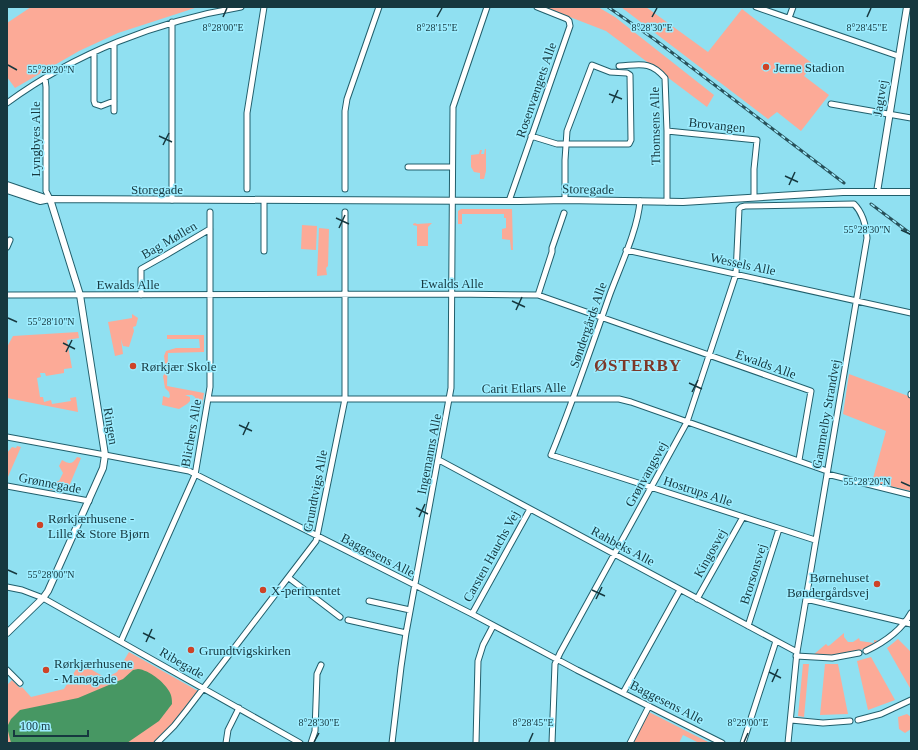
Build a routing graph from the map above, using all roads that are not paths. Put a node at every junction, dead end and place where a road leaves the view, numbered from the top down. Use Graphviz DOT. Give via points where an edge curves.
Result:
graph roads {
  1 [pos="241,7"];
  2 [pos="264,7"];
  3 [pos="379,7"];
  4 [pos="487,7"];
  5 [pos="537,7"];
  6 [pos="756,7"];
  7 [pos="793,7"];
  8 [pos="907,7"];
  9 [pos="788,18"];
  10 [pos="172,22"];
  11 [pos="114,44"];
  12 [pos="94,53"];
  13 [pos="898,56"];
  14 [pos="619,66"];
  15 [pos="45,78"];
  16 [pos="114,101"];
  17 [pos="7,103"];
  18 [pos="831,104"];
  19 [pos="114,111"];
  20 [pos="889,114"];
  21 [pos="911,118"];
  22 [pos="667,131"];
  23 [pos="531,136"];
  24 [pos="566,144"];
  25 [pos="408,167"];
  26 [pos="452,167"];
  27 [pos="7,185"];
  28 [pos="247,189"];
  29 [pos="345,189"];
  30 [pos="7,190"];
  31 [pos="877,192"];
  32 [pos="911,192"];
  33 [pos="754,197"];
  34 [pos="50,199"];
  35 [pos="172,200"];
  36 [pos="264,200"];
  37 [pos="451,200"];
  38 [pos="565,200"];
  39 [pos="509,201"];
  40 [pos="640,201"];
  41 [pos="666,202"];
  42 [pos="741,207"];
  43 [pos="210,212"];
  44 [pos="345,212"];
  45 [pos="564,213"];
  46 [pos="210,229"];
  47 [pos="10,240"];
  48 [pos="7,247"];
  49 [pos="626,250"];
  50 [pos="264,251"];
  51 [pos="736,274"];
  52 [pos="210,294"];
  53 [pos="451,294"];
  54 [pos="7,295"];
  55 [pos="80,295"];
  56 [pos="141,295"];
  57 [pos="344,295"];
  58 [pos="538,295"];
  59 [pos="856,301"];
  60 [pos="911,313"];
  61 [pos="602,318"];
  62 [pos="709,355"];
  63 [pos="574,398"];
  64 [pos="209,399"];
  65 [pos="344,399"];
  66 [pos="450,399"];
  67 [pos="688,422"];
  68 [pos="7,437"];
  69 [pos="105,455"];
  70 [pos="552,455"];
  71 [pos="439,460"];
  72 [pos="799,460"];
  73 [pos="827,472"];
  74 [pos="195,475"];
  75 [pos="7,486"];
  76 [pos="652,488"];
  77 [pos="911,495"];
  78 [pos="89,502"];
  79 [pos="530,509"];
  80 [pos="743,517"];
  81 [pos="778,528"];
  82 [pos="317,536"];
  83 [pos="816,540"];
  84 [pos="615,554"];
  85 [pos="289,578"];
  86 [pos="415,586"];
  87 [pos="7,588"];
  88 [pos="680,590"];
  89 [pos="43,598"];
  90 [pos="698,599"];
  91 [pos="806,599"];
  92 [pos="369,601"];
  93 [pos="410,610"];
  94 [pos="911,613"];
  95 [pos="472,614"];
  96 [pos="340,617"];
  97 [pos="348,620"];
  98 [pos="908,623"];
  99 [pos="492,626"];
  100 [pos="748,626"];
  101 [pos="406,633"];
  102 [pos="7,634"];
  103 [pos="121,641"];
  104 [pos="776,641"];
  105 [pos="866,650"];
  106 [pos="860,653"];
  107 [pos="796,654"];
  108 [pos="557,659"];
  109 [pos="321,665"];
  110 [pos="7,670"];
  111 [pos="20,683"];
  112 [pos="204,688"];
  113 [pos="624,693"];
  114 [pos="911,700"];
  115 [pos="649,706"];
  116 [pos="239,708"];
  117 [pos="791,720"];
  118 [pos="858,720"];
  119 [pos="850,721"];
  120 [pos="713,741"];
  121 [pos="157,743"];
  122 [pos="226,743"];
  123 [pos="300,743"];
  124 [pos="311,743"];
  125 [pos="392,743"];
  126 [pos="476,743"];
  127 [pos="552,743"];
  128 [pos="630,743"];
  129 [pos="722,743"];
  130 [pos="743,743"];
  131 [pos="788,743"];
  1 -- 10 [label="street"];
  2 -- 28 [label="street" via="247,113"];
  3 -- 29 [label="street" via="347,99"];
  4 -- 26 [label="street, Ingemanns Alle" via="452,107"];
  5 -- 23 [label="street, Rosenvængets Alle" via="566,19 570,24"];
  6 -- 9 [label="street"];
  7 -- 9 [label="street"];
  8 -- 13 [label="street, Jagtvej"];
  9 -- 13 [label="street"];
  10 -- 11 [label="street"];
  10 -- 35 [label="street"];
  11 -- 12 [label="street"];
  11 -- 16 [label="street"];
  12 -- 15 [label="street"];
  12 -- 16 [label="street" via="95,104 101,106"];
  13 -- 20 [label="street, Jagtvej"];
  14 -- 22 [label="street, Thomsens Alle" via="645,64 665,78"];
  15 -- 17 [label="street"];
  15 -- 34 [label="street, Lyngbyes Alle" via="46,191"];
  16 -- 19 [label="street"];
  18 -- 20 [label="street"];
  20 -- 21 [label="street"];
  20 -- 31 [label="street, Jagtvej"];
  22 -- 33 [label="street, Brovangen" via="757,140"];
  22 -- 41 [label="street, Thomsens Alle"];
  23 -- 24 [label="street" via="556,144"];
  23 -- 39 [label="street, Rosenvængets Alle"];
  24 -- 24 [label="street" via="629,144 630,76 627,73 610,72 592,65 567,131"];
  24 -- 38 [label="street"];
  25 -- 26 [label="street"];
  26 -- 37 [label="street, Ingemanns Alle"];
  27 -- 34 [label="street, Storegade"];
  30 -- 34 [label="street, Storegade" via="40,201"];
  31 -- 32 [label="street, Storegade"];
  31 -- 33 [label="street, Storegade, bridge"];
  33 -- 41 [label="street, Storegade"];
  34 -- 35 [label="street, Storegade"];
  34 -- 55 [label="street, Ringen"];
  35 -- 36 [label="street, Storegade"];
  36 -- 37 [label="street, Storegade"];
  36 -- 50 [label="street"];
  37 -- 39 [label="street, Storegade"];
  37 -- 53 [label="street, Ingemanns Alle"];
  38 -- 39 [label="street, Storegade"];
  38 -- 40 [label="street, Storegade"];
  40 -- 41 [label="street, Storegade"];
  40 -- 49 [label="street, Søndergårds Alle"];
  42 -- 51 [label="street, Grønvangsvej"];
  42 -- 59 [label="street, Gammelby Strandvej" via="854,204 859,209 866,227 867,238"];
  43 -- 46 [label="street, Blichers Alle"];
  44 -- 57 [label="street, Grundtvigs Alle"];
  45 -- 58 [label="street"];
  46 -- 52 [label="street, Blichers Alle"];
  46 -- 56 [label="street, Bag Møllen" via="141,269"];
  47 -- 48 [label="street"];
  49 -- 51 [label="street, Wessels Alle"];
  49 -- 61 [label="street, Søndergårds Alle"];
  51 -- 59 [label="street, Wessels Alle"];
  51 -- 62 [label="street, Grønvangsvej"];
  52 -- 56 [label="street, Ewalds Alle"];
  52 -- 57 [label="street, Ewalds Alle"];
  52 -- 64 [label="street, Blichers Alle"];
  53 -- 57 [label="street, Ewalds Alle"];
  53 -- 58 [label="street, Ewalds Alle"];
  53 -- 66 [label="street, Ingemanns Alle"];
  54 -- 55 [label="street, Ewalds Alle"];
  55 -- 56 [label="street, Ewalds Alle"];
  55 -- 69 [label="street, Ringen"];
  57 -- 65 [label="street, Grundtvigs Alle"];
  58 -- 61 [label="street, Ewalds Alle"];
  59 -- 60 [label="street, Wessels Alle"];
  59 -- 73 [label="street, Gammelby Strandvej"];
  61 -- 62 [label="street, Ewalds Alle"];
  61 -- 63 [label="street, Søndergårds Alle"];
  62 -- 67 [label="street, Grønvangsvej"];
  62 -- 72 [label="street, Ewalds Alle" via="811,391"];
  63 -- 66 [label="street, Carit Etlars Alle"];
  63 -- 67 [label="street, Carit Etlars Alle" via="619,399"];
  63 -- 70 [label="street, Søndergårds Alle"];
  64 -- 65 [label="street, Carit Etlars Alle"];
  64 -- 74 [label="street, Blichers Alle"];
  65 -- 66 [label="street, Carit Etlars Alle"];
  65 -- 82 [label="street, Grundtvigs Alle"];
  66 -- 71 [label="street, Ingemanns Alle"];
  67 -- 72 [label="street, Carit Etlars Alle"];
  67 -- 76 [label="street, Grønvangsvej"];
  68 -- 69 [label="street, Baggesens Alle"];
  69 -- 74 [label="street, Baggesens Alle" via="189,471"];
  69 -- 78 [label="street, Ringen" via="104,468"];
  70 -- 76 [label="street, Hostrups Alle"];
  71 -- 79 [label="street, Rahbeks Alle"];
  71 -- 86 [label="street, Ingemanns Alle"];
  72 -- 73 [label="street, Carit Etlars Alle"];
  73 -- 77 [label="street, Carit Etlars Alle"];
  73 -- 83 [label="street, Gammelby Strandvej"];
  74 -- 82 [label="street, Baggesens Alle"];
  74 -- 103 [label="street, Blichers Alle"];
  75 -- 78 [label="street, Grønnegade"];
  76 -- 80 [label="street, Hostrups Alle"];
  76 -- 84 [label="street, Grønvangsvej"];
  78 -- 89 [label="street, Ringen"];
  79 -- 84 [label="street, Rahbeks Alle"];
  79 -- 95 [label="street, Carsten Hauchs Vej"];
  80 -- 81 [label="street, Hostrups Alle"];
  80 -- 90 [label="street, Kingosvej"];
  81 -- 83 [label="street, Hostrups Alle"];
  81 -- 100 [label="street, Brorsonsvej"];
  82 -- 85 [label="street, Grundtvigs Alle"];
  82 -- 86 [label="street, Baggesens Alle"];
  83 -- 91 [label="street, Gammelby Strandvej"];
  84 -- 88 [label="street, Rahbeks Alle"];
  84 -- 108 [label="street, Grønvangsvej"];
  85 -- 96 [label="street"];
  85 -- 112 [label="street, Grundtvigs Alle"];
  86 -- 93 [label="street, Ingemanns Alle"];
  86 -- 95 [label="street, Baggesens Alle"];
  87 -- 89 [label="street, Ribegade" via="22,590"];
  88 -- 90 [label="street, Rahbeks Alle"];
  88 -- 113 [label="street"];
  89 -- 102 [label="street, Ringen"];
  89 -- 103 [label="street, Ribegade"];
  90 -- 100 [label="street, Rahbeks Alle"];
  91 -- 98 [label="street"];
  91 -- 107 [label="street, Gammelby Strandvej"];
  92 -- 93 [label="street"];
  93 -- 101 [label="street, Ingemanns Alle"];
  94 -- 98 [label="street"];
  95 -- 99 [label="street, Baggesens Alle"];
  97 -- 101 [label="street"];
  98 -- 105 [label="street" via="890,637"];
  99 -- 108 [label="street, Baggesens Alle"];
  99 -- 126 [label="street" via="478,661"];
  100 -- 104 [label="street, Rahbeks Alle"];
  101 -- 125 [label="street, Ingemanns Alle"];
  103 -- 112 [label="street, Ribegade"];
  104 -- 107 [label="street, Rahbeks Alle"];
  104 -- 130 [label="street"];
  106 -- 107 [label="street" via="832,658"];
  107 -- 117 [label="street, Gammelby Strandvej"];
  108 -- 113 [label="street, Baggesens Alle"];
  108 -- 127 [label="street, Grønvangsvej" via="554,667"];
  109 -- 124 [label="street" via="317,674 315,731"];
  110 -- 111 [label="street"];
  112 -- 116 [label="street, Ribegade"];
  112 -- 121 [label="street, Grundtvigs Alle"];
  113 -- 115 [label="street, Baggesens Alle"];
  114 -- 118 [label="street" via="881,714"];
  115 -- 120 [label="street, Baggesens Alle"];
  115 -- 128 [label="street"];
  116 -- 122 [label="street" via="228,730"];
  116 -- 123 [label="street, Ribegade"];
  117 -- 119 [label="street" via="823,723"];
  117 -- 131 [label="street, Gammelby Strandvej"];
  120 -- 129 [label="street, Baggesens Alle"];
}
